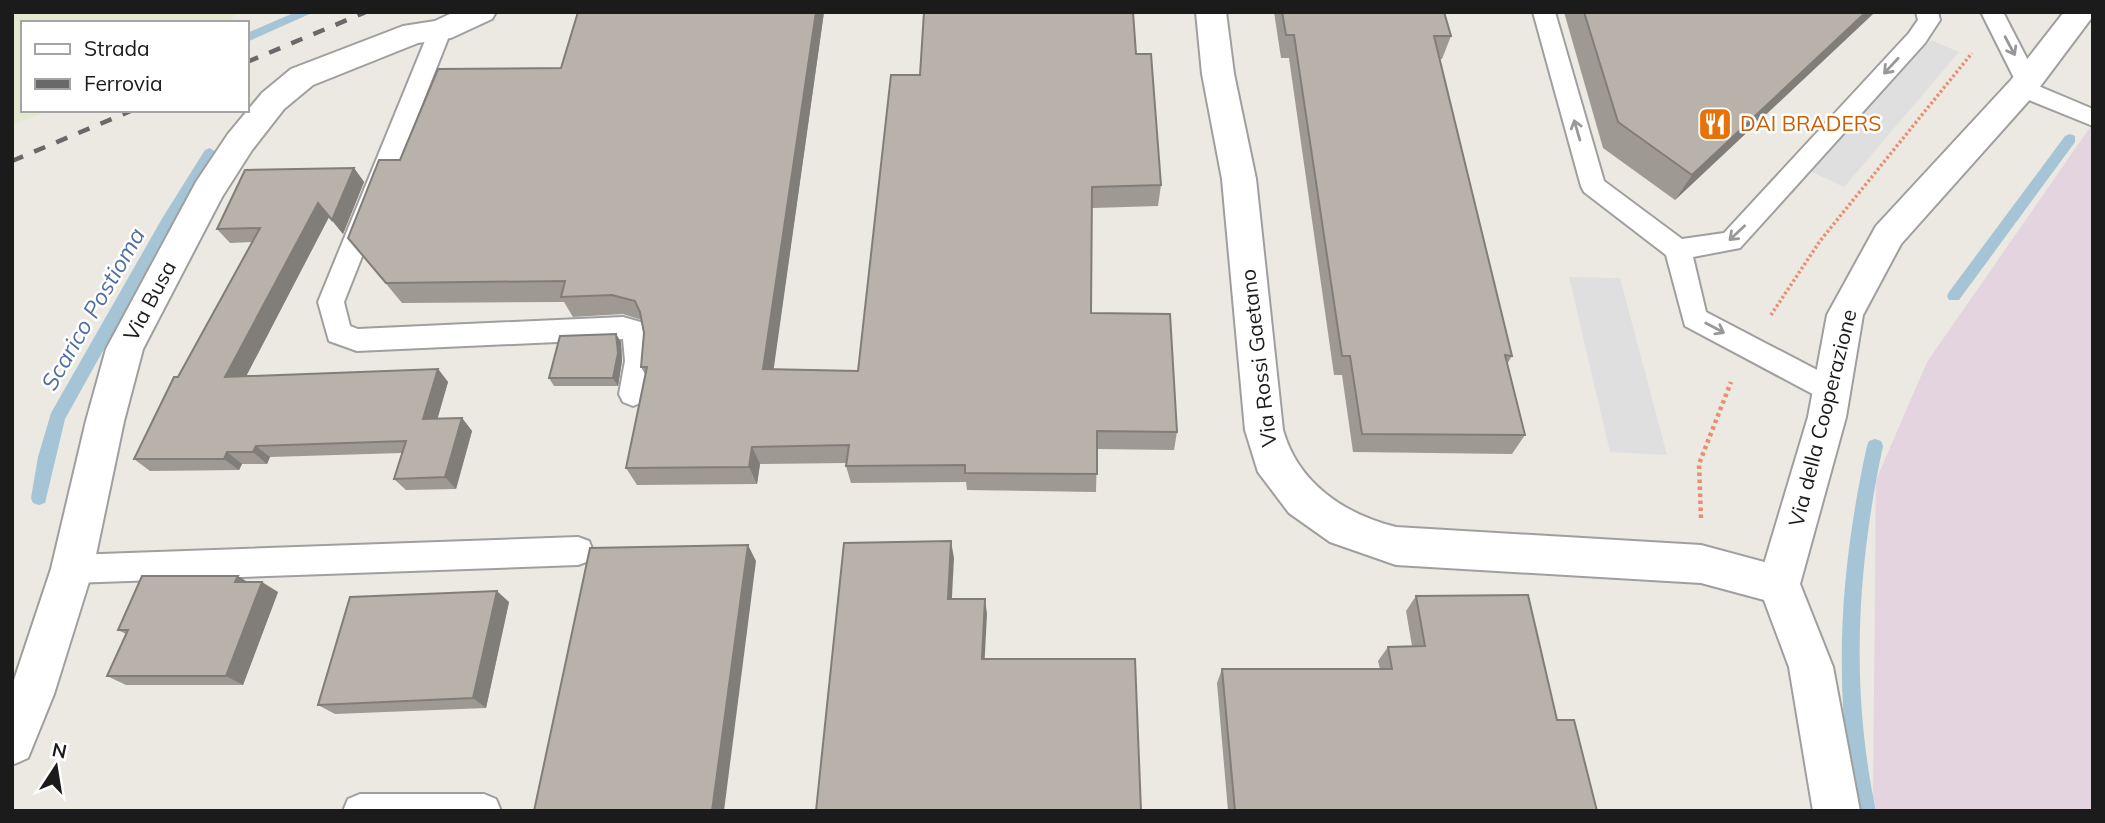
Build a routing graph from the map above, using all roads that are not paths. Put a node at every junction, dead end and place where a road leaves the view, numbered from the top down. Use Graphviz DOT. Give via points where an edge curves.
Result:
graph roads {
  1 [pos="481,12"];
  2 [pos="1211,12"];
  3 [pos="1544,12"];
  4 [pos="1927,12"];
  5 [pos="1992,12"];
  6 [pos="2080,12"];
  7 [pos="440,31"];
  8 [pos="2025,84"];
  9 [pos="2093,118"];
  10 [pos="1678,250"];
  11 [pos="1832,391"];
  12 [pos="633,394"];
  13 [pos="578,551"];
  14 [pos="72,569"];
  15 [pos="1779,584"];
  16 [pos="12,742"];
  17 [pos="360,811"];
  18 [pos="484,811"];
  19 [pos="1837,811"];
  1 -- 7 [label="street, Via Busa"];
  2 -- 15 [label="street, Via Rossi Gaetano" via="1239,178 1264,430 1272,460 1303,500 1344,529 1396,546 1701,564"];
  10 -- 3 [label="lane, one-way" via="1593,186"];
  4 -- 10 [label="lane, one-way" via="1929,20 1917,38 1731,240"];
  5 -- 8 [label="lane, one-way"];
  6 -- 8 [label="street, Via della Cooperazione"];
  7 -- 12 [label="lane" via="331,302 338,333 357,340 622,328 635,331 639,354"];
  7 -- 14 [label="street, Via Busa" via="414,33 302,77 273,101 240,142 208,191 125,349 104,421"];
  8 -- 9 [label="lane"];
  8 -- 11 [label="street, Via della Cooperazione" via="1888,235 1845,315"];
  10 -- 11 [label="lane, one-way" via="1695,318"];
  11 -- 15 [label="street, Via della Cooperazione"];
  13 -- 14 [label="lane"];
  14 -- 16 [label="street, Via Busa"];
  15 -- 19 [label="street" via="1811,667"];
  17 -- 18 [label="lane"];
}
